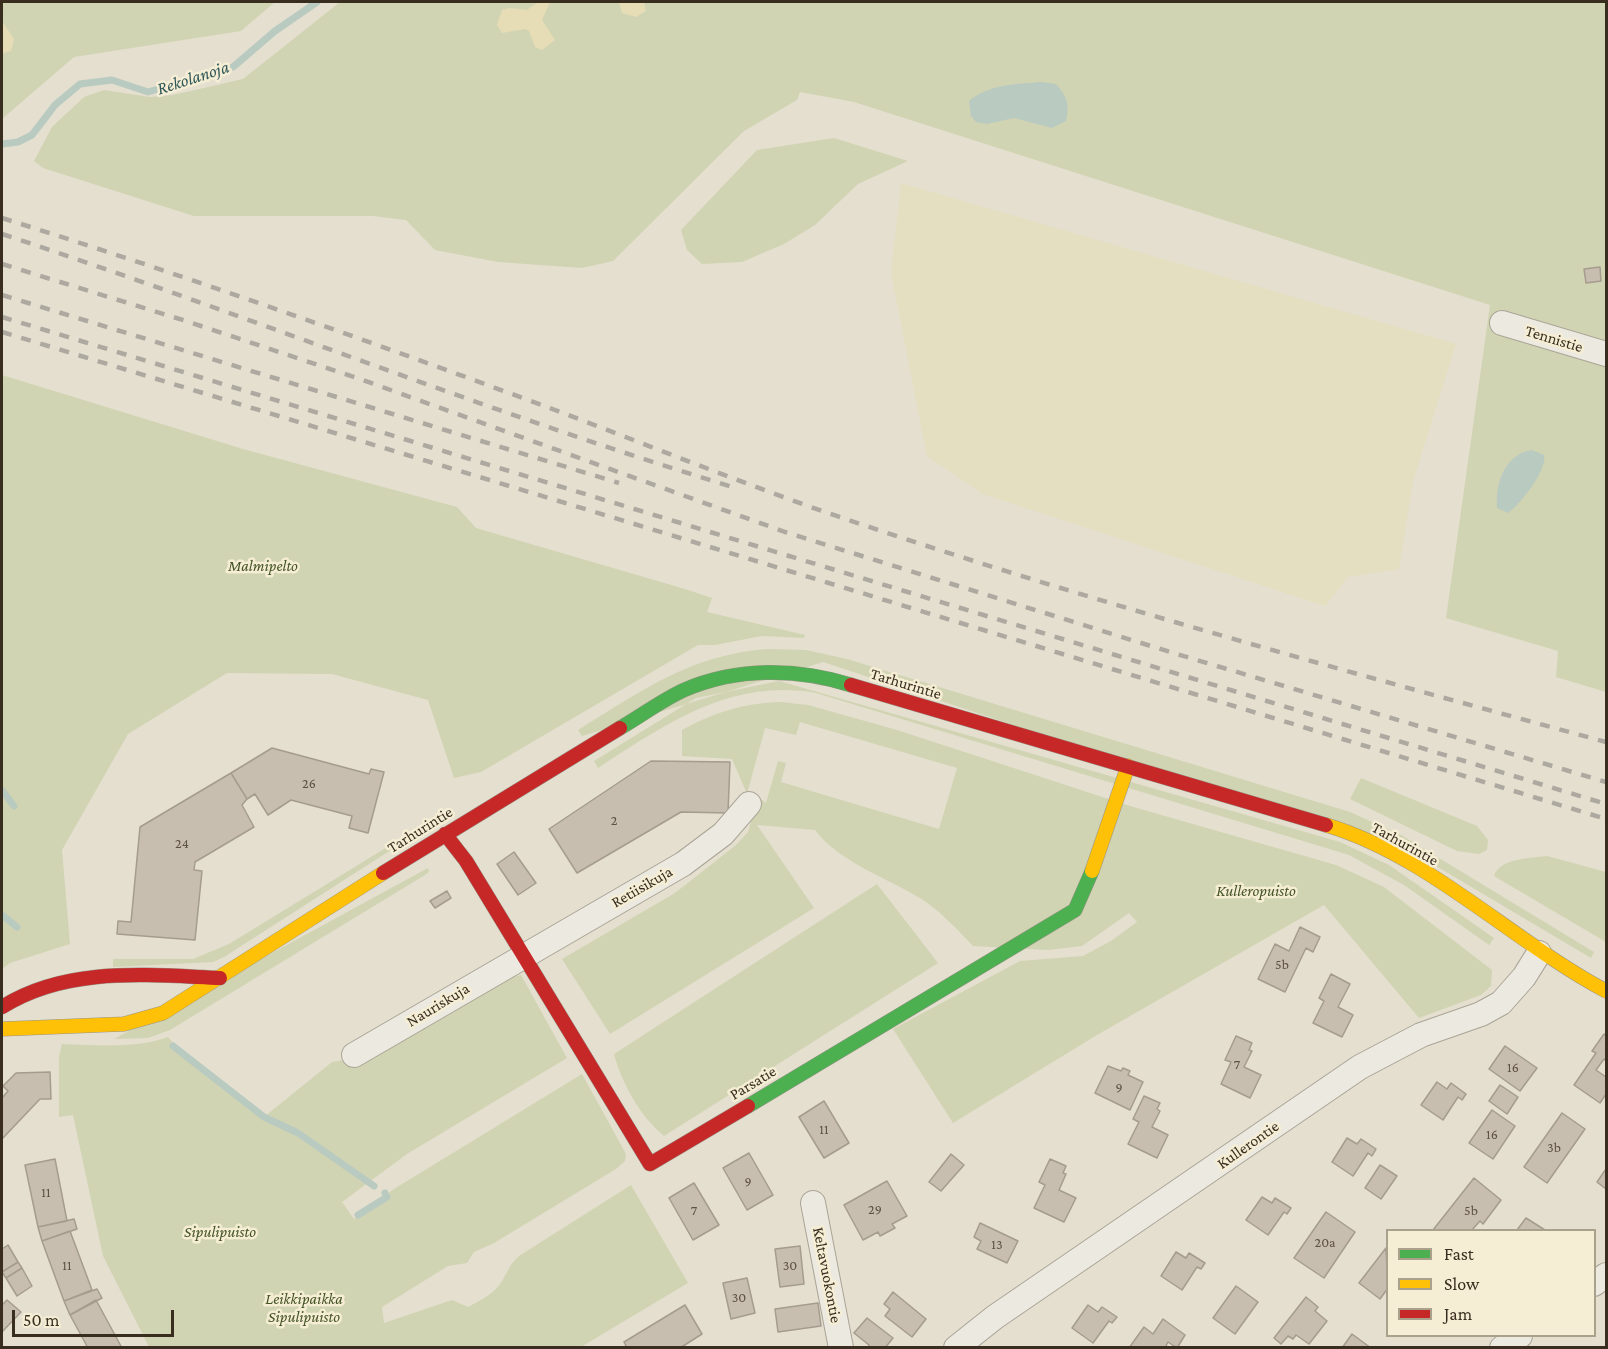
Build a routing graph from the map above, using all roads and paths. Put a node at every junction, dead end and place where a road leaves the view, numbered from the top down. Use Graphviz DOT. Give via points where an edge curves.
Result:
graph roads {
  1 [pos="1502,323"];
  2 [pos="1606,354"];
  3 [pos="1128,766"];
  4 [pos="749,804"];
  5 [pos="445,834"];
  6 [pos="1539,953"];
  7 [pos="523,955"];
  8 [pos="220,978"];
  9 [pos="1606,991"];
  10 [pos="2,1007"];
  11 [pos="2,1029"];
  12 [pos="354,1055"];
  13 [pos="813,1203"];
  14 [pos="1517,1337"];
  15 [pos="841,1347"];
  16 [pos="956,1347"];
  17 [pos="1502,1347"];
  1 -- 2 [label="street, Tennistie"];
  3 -- 5 [label="street, Tarhurintie" via="829,678 782,671 748,672 682,691"];
  3 -- 6 [label="street, Tarhurintie" via="1337,828 1379,846 1437,881"];
  3 -- 7 [label="street, Parsatie" via="1075,910 650,1164"];
  4 -- 7 [label="street, Retiisikuja" via="723,834 683,864"];
  5 -- 7 [label="street, Parsatie" via="466,861"];
  5 -- 8 [label="street, Tarhurintie"];
  6 -- 9 [label="street, Tarhurintie"];
  6 -- 16 [label="street, Kullerontie" via="1501,1003 1421,1035 1360,1067"];
  7 -- 12 [label="street, Nauriskuja"];
  8 -- 10 [label="street" via="108,977 60,981 26,992"];
  8 -- 11 [label="street, Tarhurintie" via="147,1020 107,1026"];
  13 -- 15 [label="street, Keltavuokontie"];
  14 -- 17 [label="street"];
}
